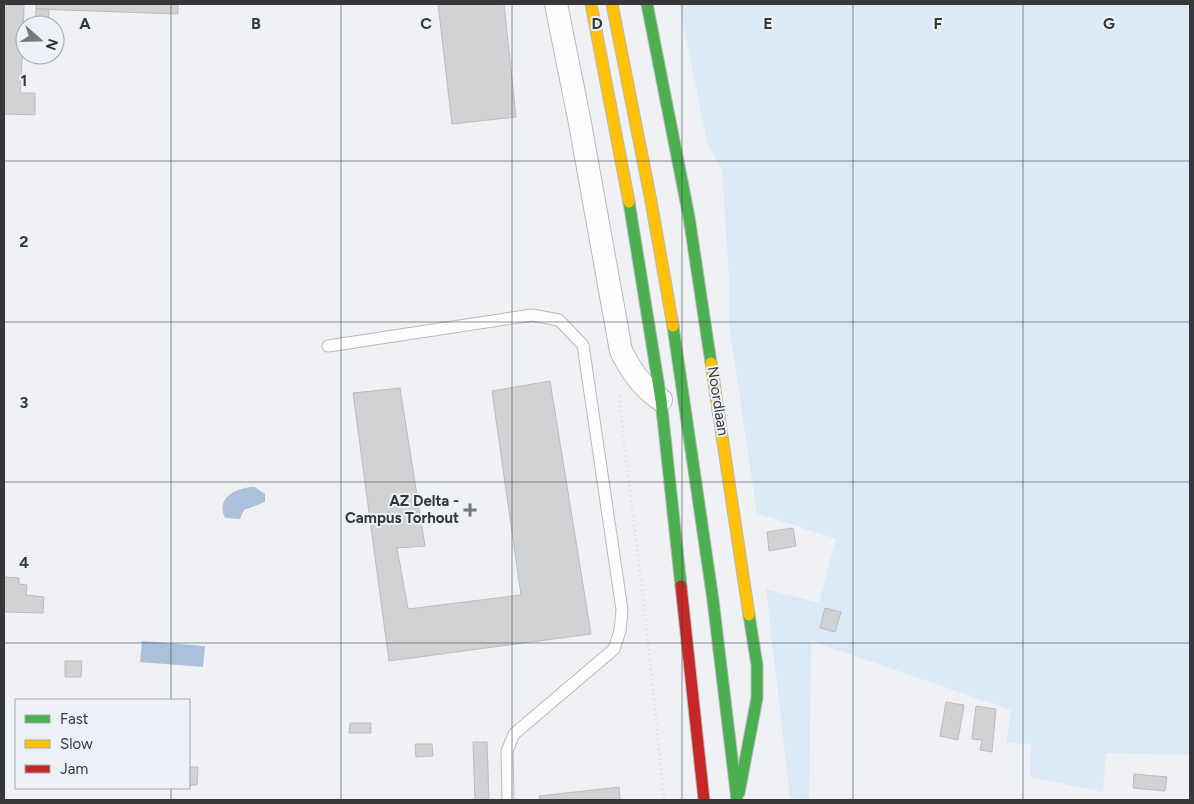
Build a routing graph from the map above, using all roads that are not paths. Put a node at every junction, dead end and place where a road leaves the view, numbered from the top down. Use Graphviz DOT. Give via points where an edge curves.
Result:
graph roads {
  1 [pos="556,4"];
  2 [pos="591,4"];
  3 [pos="612,4"];
  4 [pos="647,4"];
  5 [pos="328,346"];
  6 [pos="661,400"];
  7 [pos="508,800"];
  8 [pos="704,800"];
  9 [pos="737,800"];
  1 -- 6 [label="street" via="621,351 633,374"];
  2 -- 6 [label="main road" via="634,228"];
  3 -- 9 [label="main road, Noordlaan" via="654,220 683,399 720,645"];
  4 -- 9 [label="main road, Noordlaan" via="690,226 757,665 759,683 755,720"];
  5 -- 7 [label="lane" via="532,315 558,320 583,345 622,610 620,631 614,649 514,734 507,751"];
  6 -- 8 [label="main road"];
}
